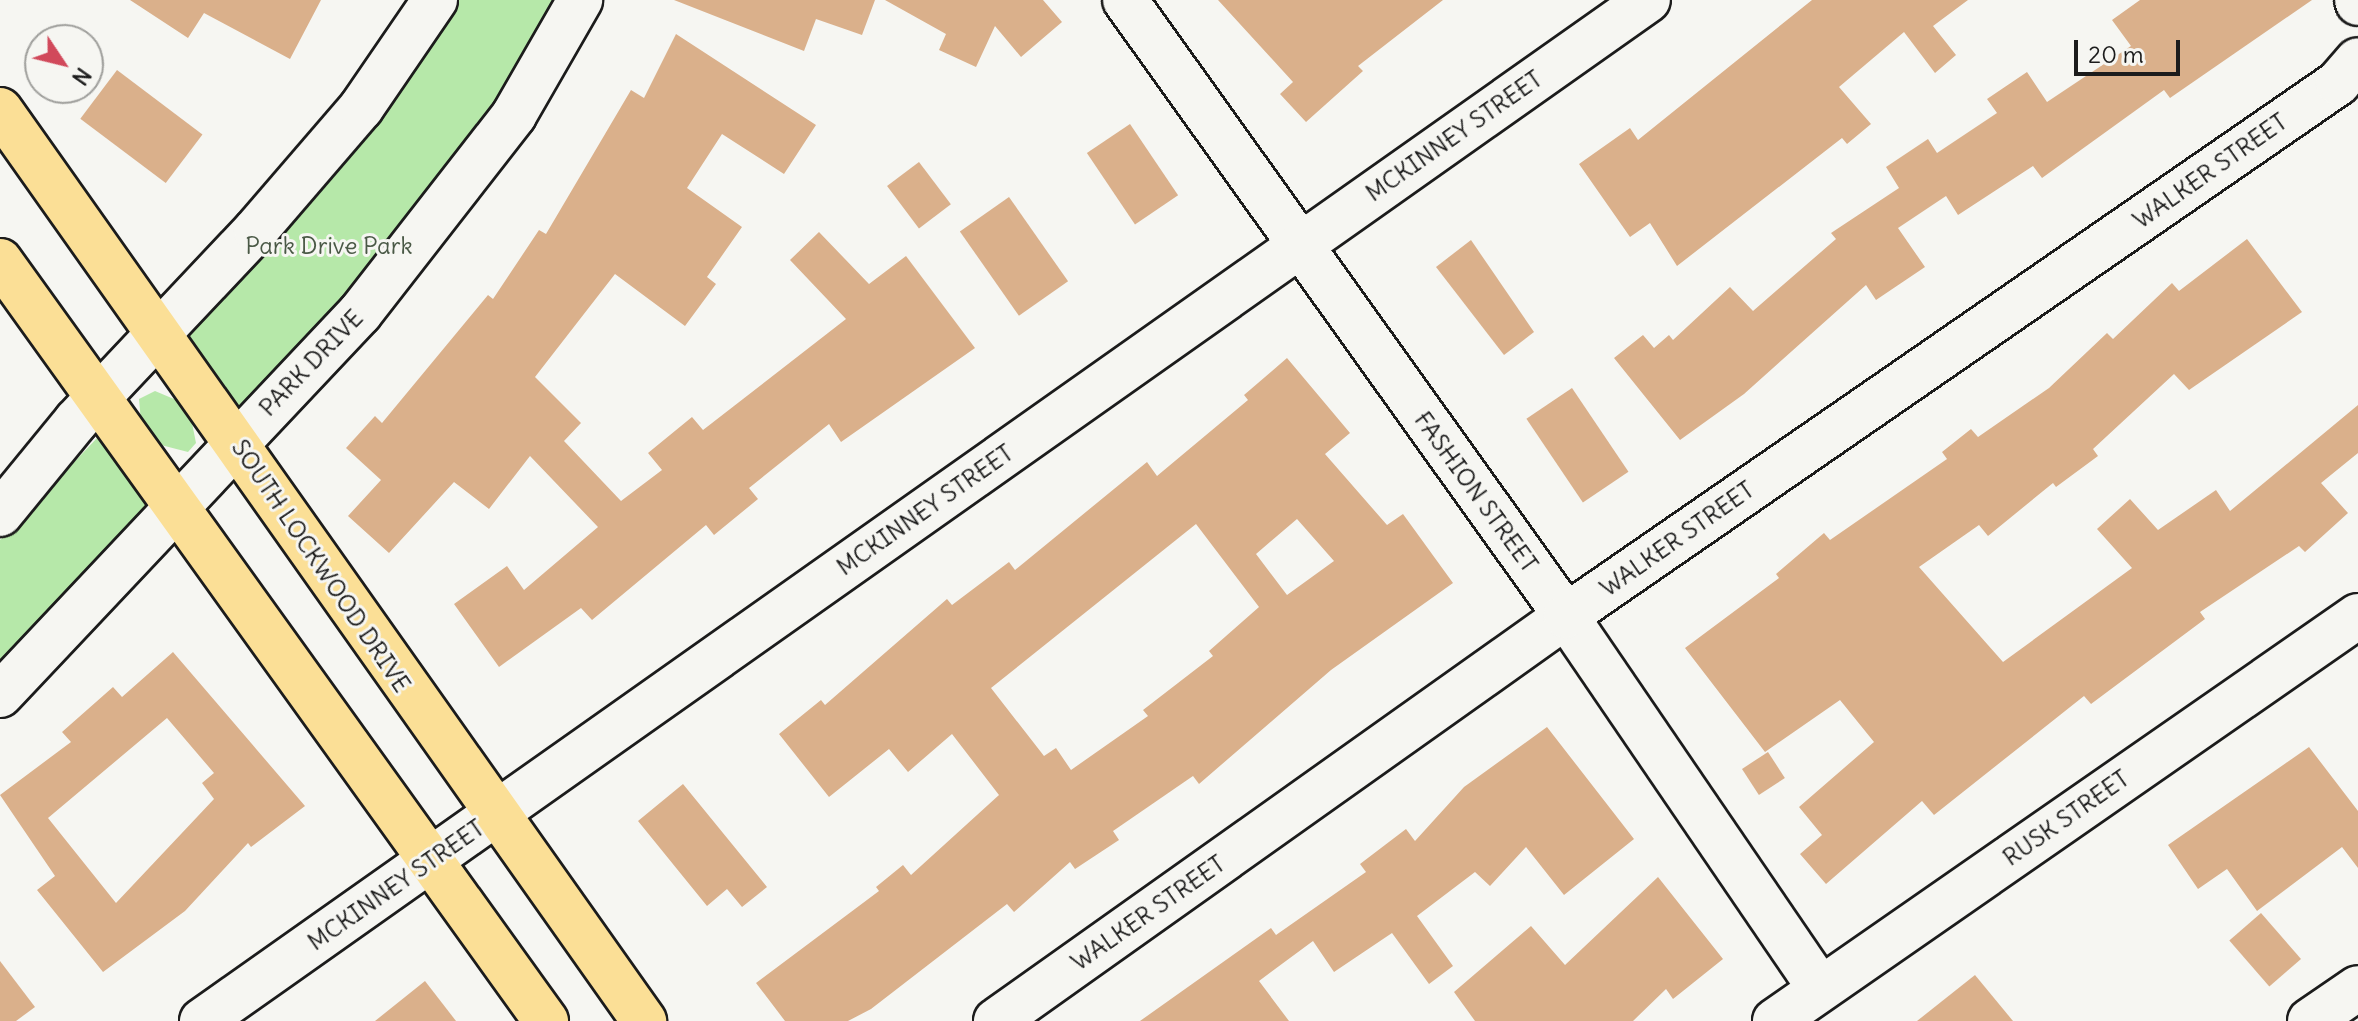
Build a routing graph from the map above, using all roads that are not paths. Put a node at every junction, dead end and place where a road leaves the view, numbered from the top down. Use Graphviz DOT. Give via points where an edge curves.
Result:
graph roads {
  1 [pos="435,0"];
  2 [pos="580,0"];
  3 [pos="1125,0"];
  4 [pos="1648,0"];
  5 [pos="2358,60"];
  6 [pos="0,110"];
  7 [pos="1296,247"];
  8 [pos="0,261"];
  9 [pos="157,332"];
  10 [pos="97,398"];
  11 [pos="236,442"];
  12 [pos="179,504"];
  13 [pos="0,514"];
  14 [pos="1566,616"];
  15 [pos="2358,616"];
  16 [pos="0,695"];
  17 [pos="494,816"];
  18 [pos="432,860"];
  19 [pos="2358,988"];
  20 [pos="1820,989"];
  21 [pos="202,1021"];
  22 [pos="546,1021"];
  23 [pos="644,1021"];
  24 [pos="996,1021"];
  25 [pos="1775,1021"];
  26 [pos="2310,1021"];
  1 -- 9 [label="street" via="361,108 256,230"];
  2 -- 11 [label="street, PARK DRIVE" via="514,115 435,220 360,313"];
  3 -- 7 [label="street, FASHION STREET"];
  4 -- 7 [label="street, MCKINNEY STREET"];
  5 -- 14 [label="street, WALKER STREET" via="2338,83"];
  6 -- 9 [label="main road, SOUTH LOCKWOOD DRIVE"];
  7 -- 14 [label="street, FASHION STREET"];
  7 -- 17 [label="street, MCKINNEY STREET"];
  8 -- 10 [label="main road"];
  9 -- 10 [label="street"];
  9 -- 11 [label="main road, SOUTH LOCKWOOD DRIVE"];
  10 -- 12 [label="main road"];
  10 -- 13 [label="street"];
  11 -- 12 [label="street, PARK DRIVE"];
  11 -- 17 [label="main road, SOUTH LOCKWOOD DRIVE"];
  12 -- 16 [label="street, PARK DRIVE"];
  12 -- 18 [label="main road"];
  14 -- 20 [label="street, FASHION STREET"];
  14 -- 24 [label="street, WALKER STREET"];
  15 -- 20 [label="street, RUSK STREET"];
  17 -- 18 [label="street, MCKINNEY STREET"];
  17 -- 23 [label="main road, SOUTH LOCKWOOD DRIVE"];
  18 -- 21 [label="street, MCKINNEY STREET"];
  18 -- 22 [label="main road"];
  19 -- 26 [label="street"];
  20 -- 25 [label="street, RUSK STREET"];
}
